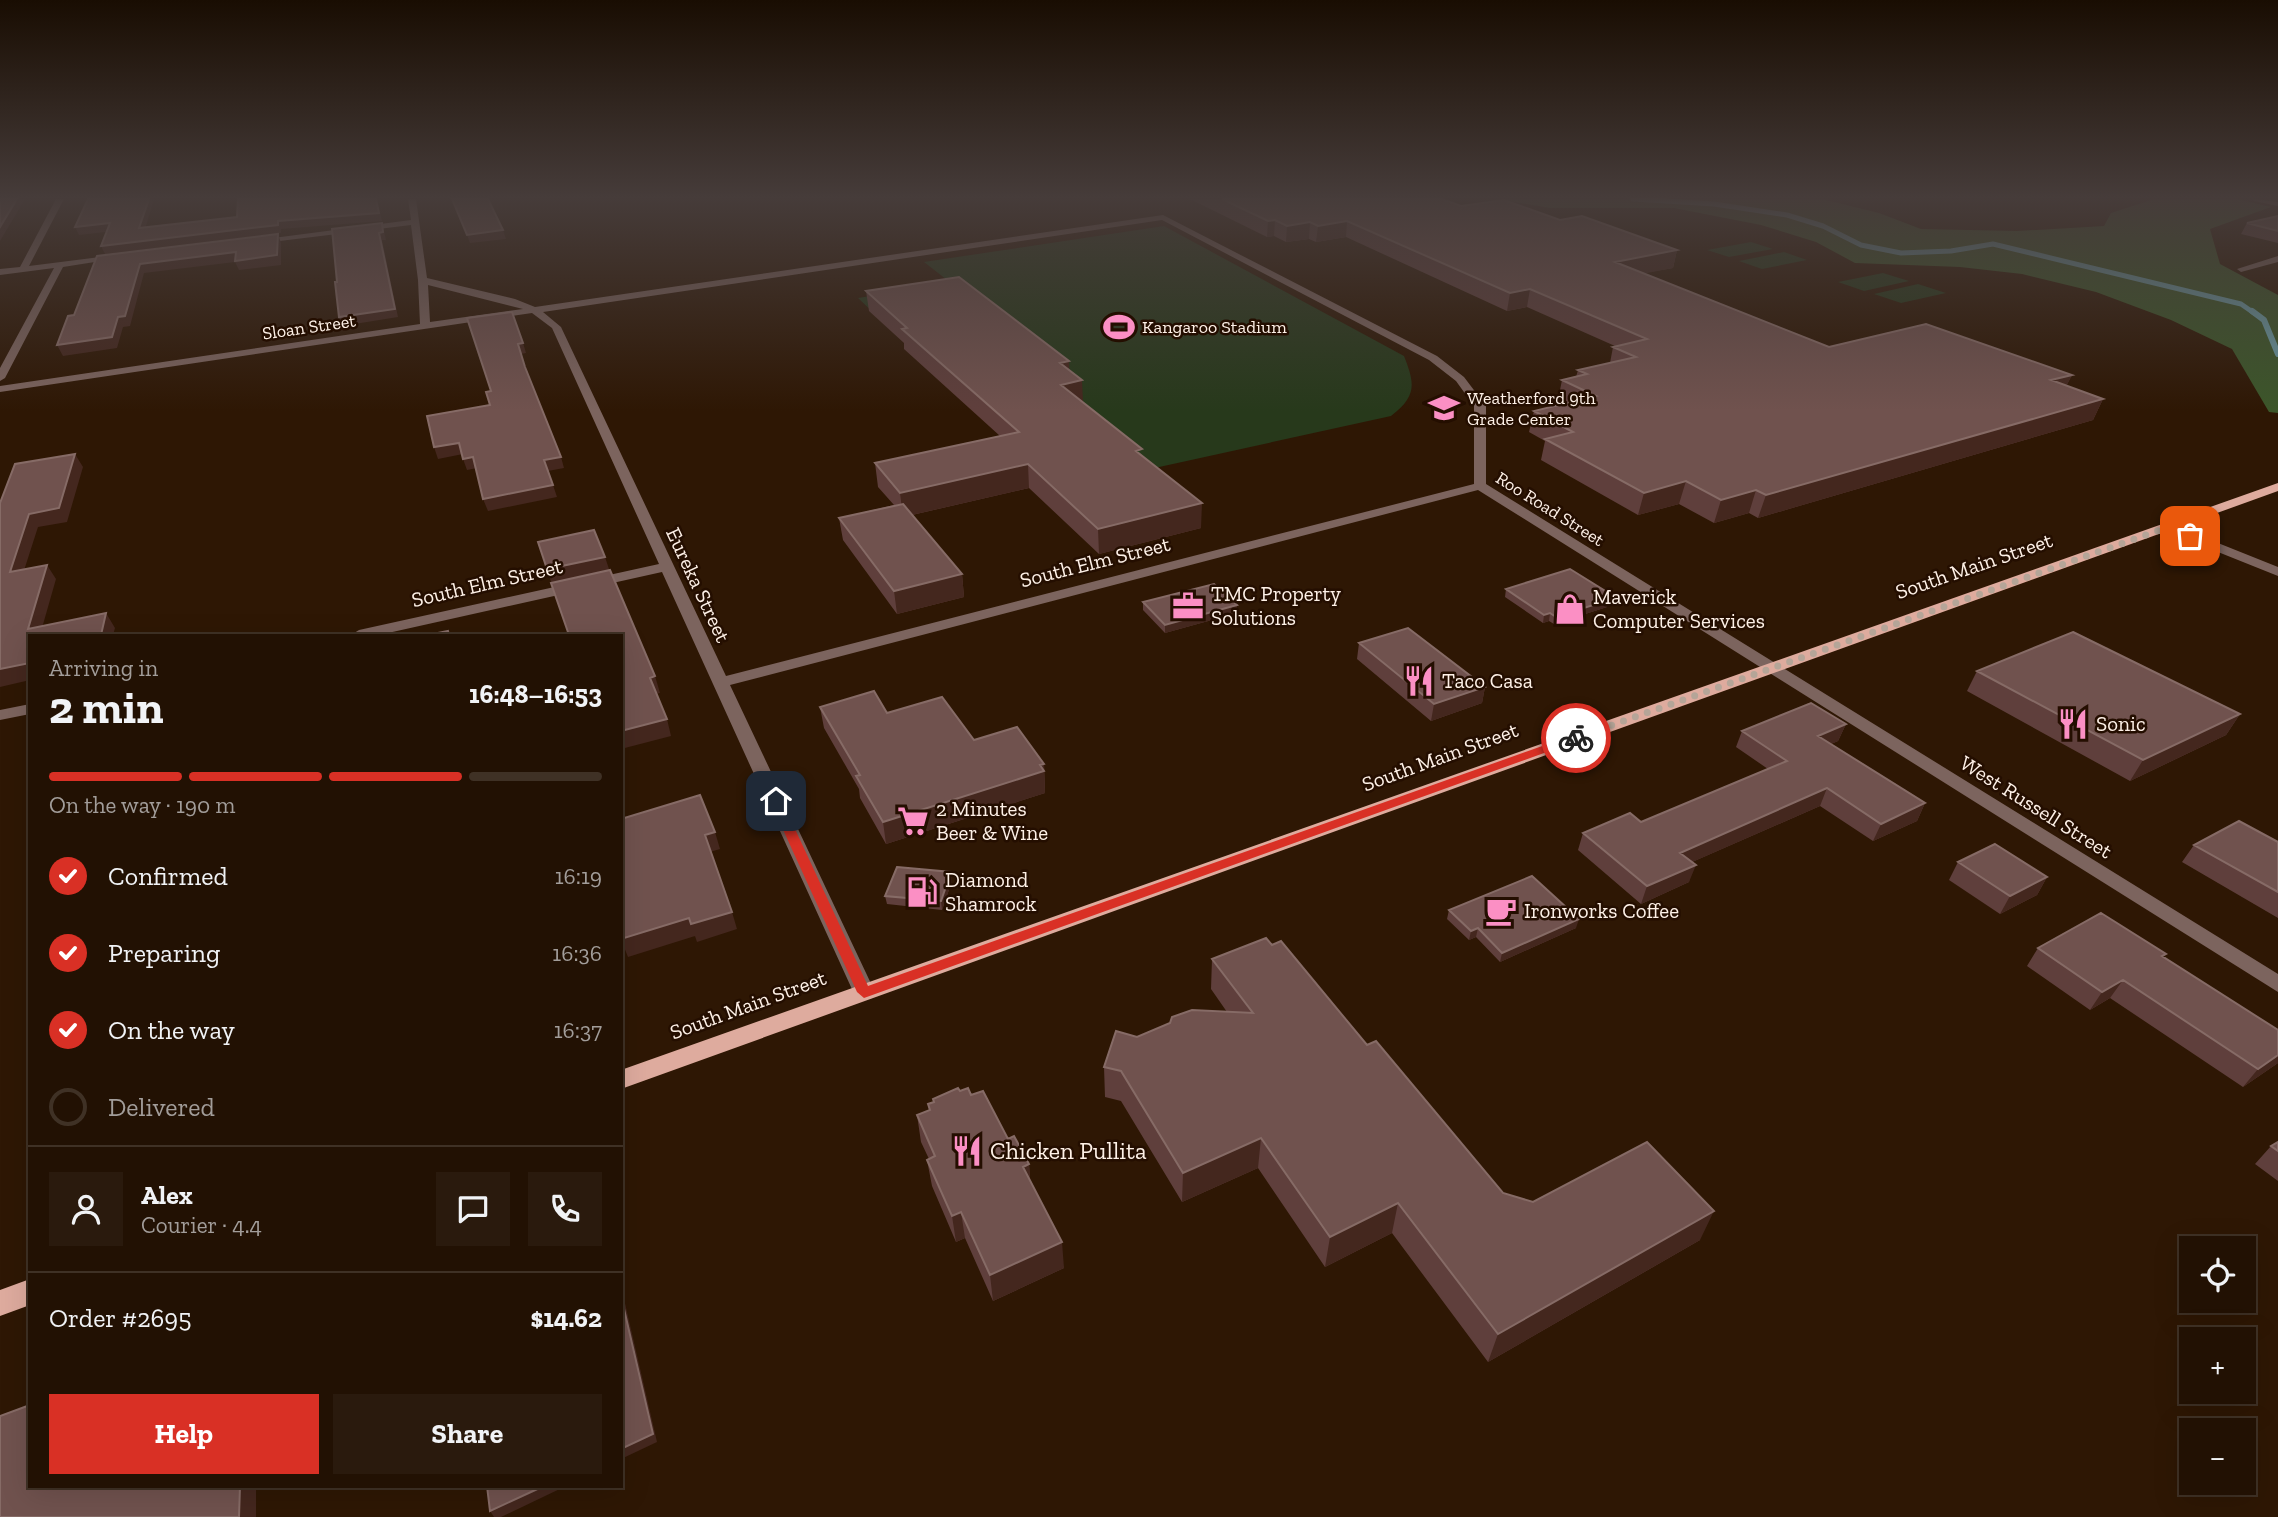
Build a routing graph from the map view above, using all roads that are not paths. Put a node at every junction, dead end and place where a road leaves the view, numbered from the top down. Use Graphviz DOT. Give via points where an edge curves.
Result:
graph roads {
  1 [pos="57,270"];
  2 [pos="422,270"];
  3 [pos="803,270"];
  4 [pos="1265,270"];
  5 [pos="423,280"];
  6 [pos="534,310"];
  7 [pos="425,326"];
  8 [pos="0,378"];
  9 [pos="0,389"];
  10 [pos="1480,486"];
  11 [pos="2278,487"];
  12 [pos="2168,527"];
  13 [pos="666,567"];
  14 [pos="2278,572"];
  15 [pos="364,634"];
  16 [pos="1770,668"];
  17 [pos="721,682"];
  18 [pos="28,709"];
  19 [pos="0,715"];
  20 [pos="2278,984"];
  21 [pos="864,992"];
  22 [pos="623,1079"];
  23 [pos="28,1293"];
  24 [pos="0,1303"];
  1 -- 8 [label="street"];
  2 -- 5 [label="street"];
  3 -- 6 [label="street, Sloan Street"];
  4 -- 10 [label="street, Roo Road Street" via="1433,358 1460,379 1480,406"];
  5 -- 6 [label="street, Eureka Street"];
  5 -- 7 [label="street"];
  6 -- 7 [label="street, Sloan Street"];
  6 -- 13 [label="street, Eureka Street" via="556,327"];
  7 -- 9 [label="street, Sloan Street"];
  10 -- 16 [label="street, Roo Road Street"];
  10 -- 17 [label="street, South Elm Street"];
  11 -- 12 [label="main road, South Main Street"];
  12 -- 14 [label="street"];
  12 -- 16 [label="main road, South Main Street"];
  13 -- 15 [label="street, South Elm Street"];
  13 -- 17 [label="street, Eureka Street"];
  16 -- 20 [label="street, West Russell Street"];
  16 -- 21 [label="main road, South Main Street"];
  17 -- 21 [label="street, Eureka Street"];
  18 -- 19 [label="street"];
  21 -- 22 [label="main road, South Main Street"];
  23 -- 24 [label="main road"];
}
